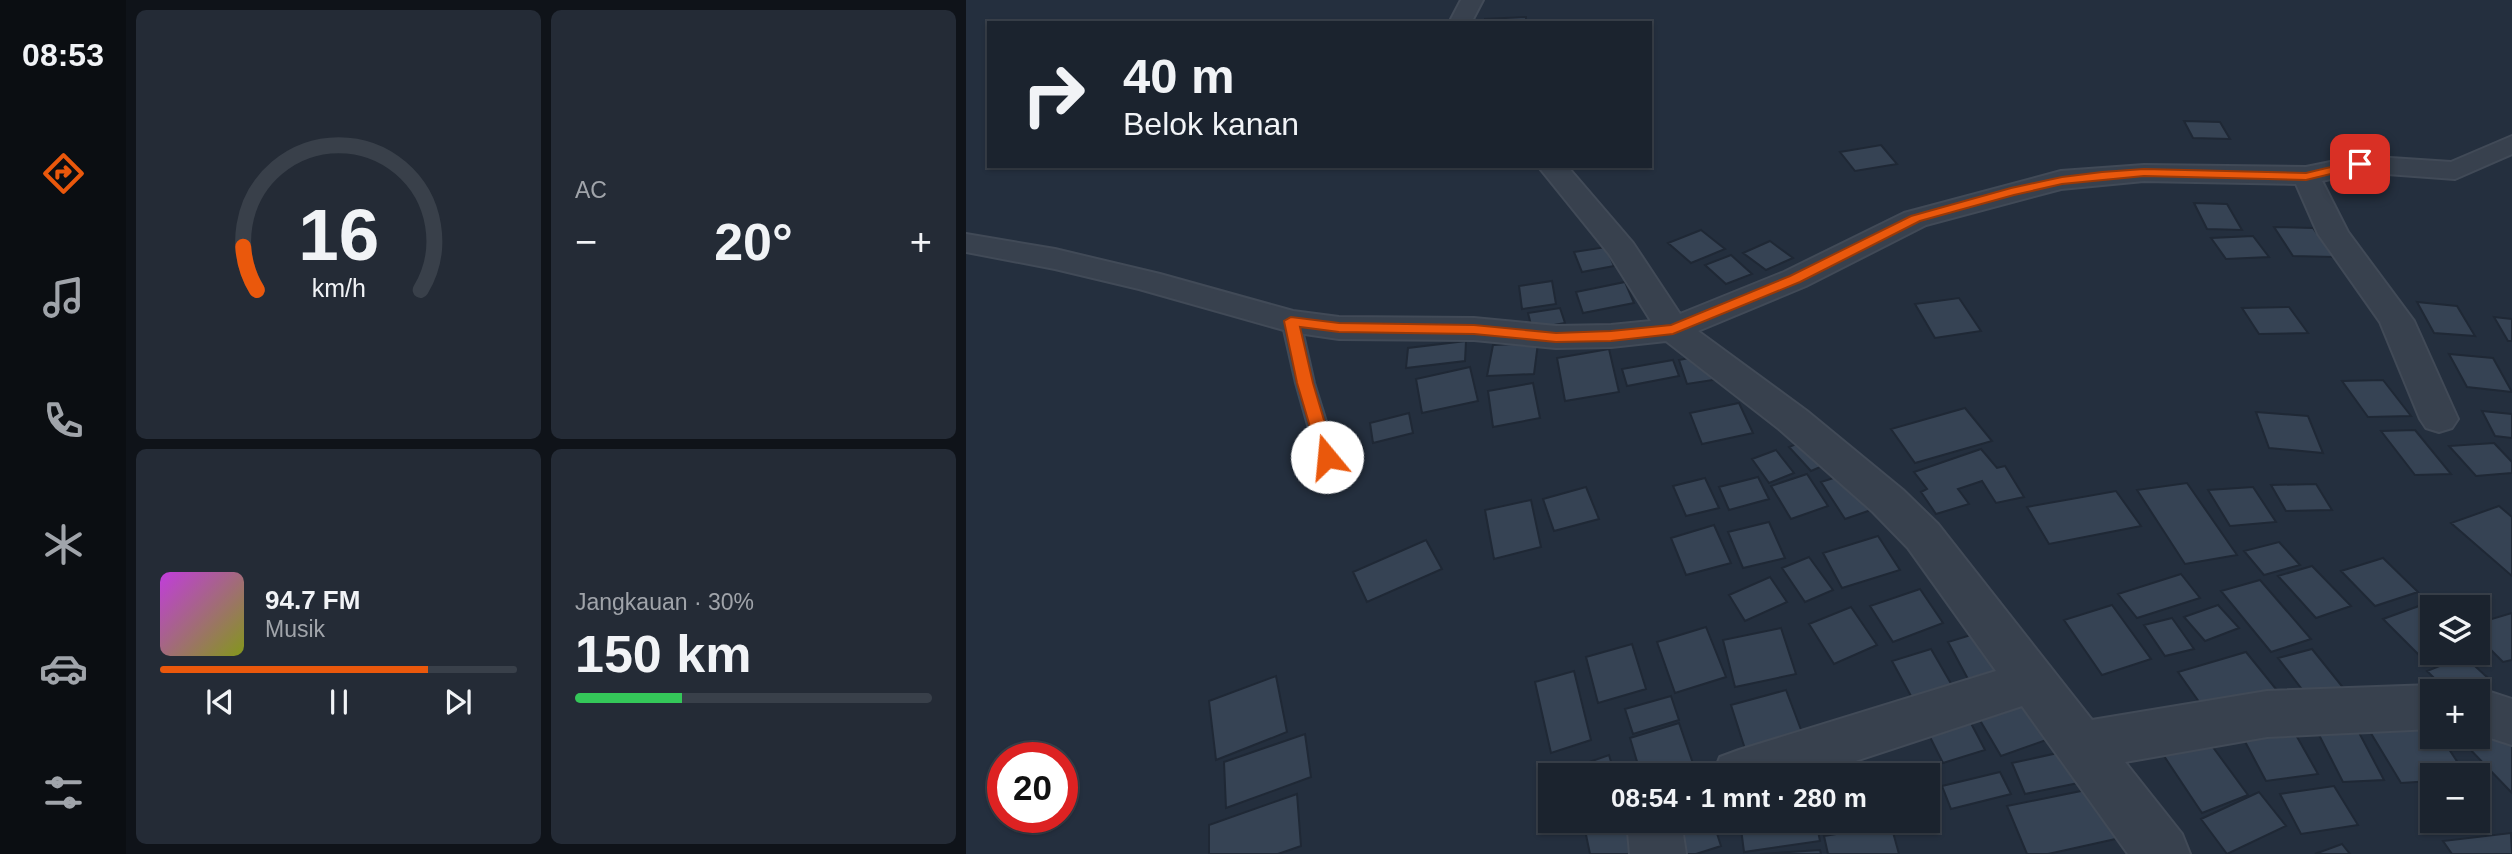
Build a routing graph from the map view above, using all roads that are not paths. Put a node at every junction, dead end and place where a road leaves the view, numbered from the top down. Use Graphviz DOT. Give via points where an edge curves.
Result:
graph roads {
  1 [pos="1472,0"];
  2 [pos="1461,21"];
  3 [pos="2512,144"];
  4 [pos="1554,168"];
  5 [pos="2306,176"];
  6 [pos="966,243"];
  7 [pos="1291,321"];
  8 [pos="1673,329"];
  9 [pos="2439,419"];
  10 [pos="1327,457"];
  11 [pos="2032,681"];
  12 [pos="2420,708"];
  13 [pos="2490,715"];
  14 [pos="2512,722"];
  15 [pos="2082,746"];
  16 [pos="1776,763"];
  17 [pos="1655,833"];
  18 [pos="1658,854"];
  19 [pos="2162,854"];
  1 -- 2 [label="street"];
  3 -- 5 [label="street" via="2455,171 2360,164"];
  4 -- 8 [label="street" via="1622,250"];
  5 -- 8 [label="street" via="2144,173 2062,180 2011,192 1915,219 1795,279"];
  5 -- 9 [label="street" via="2333,234 2397,321"];
  6 -- 7 [label="street" via="1148,281"];
  7 -- 8 [label="street" via="1339,328 1474,329 1556,337"];
  7 -- 10 [label="lane"];
  8 -- 11 [label="street" via="1793,420 1888,501 1923,536"];
  11 -- 15 [label="street"];
  11 -- 16 [label="street"];
  12 -- 15 [label="street" via="2267,714"];
  13 -- 14 [label="street"];
  15 -- 19 [label="street"];
  17 -- 18 [label="street"];
}
